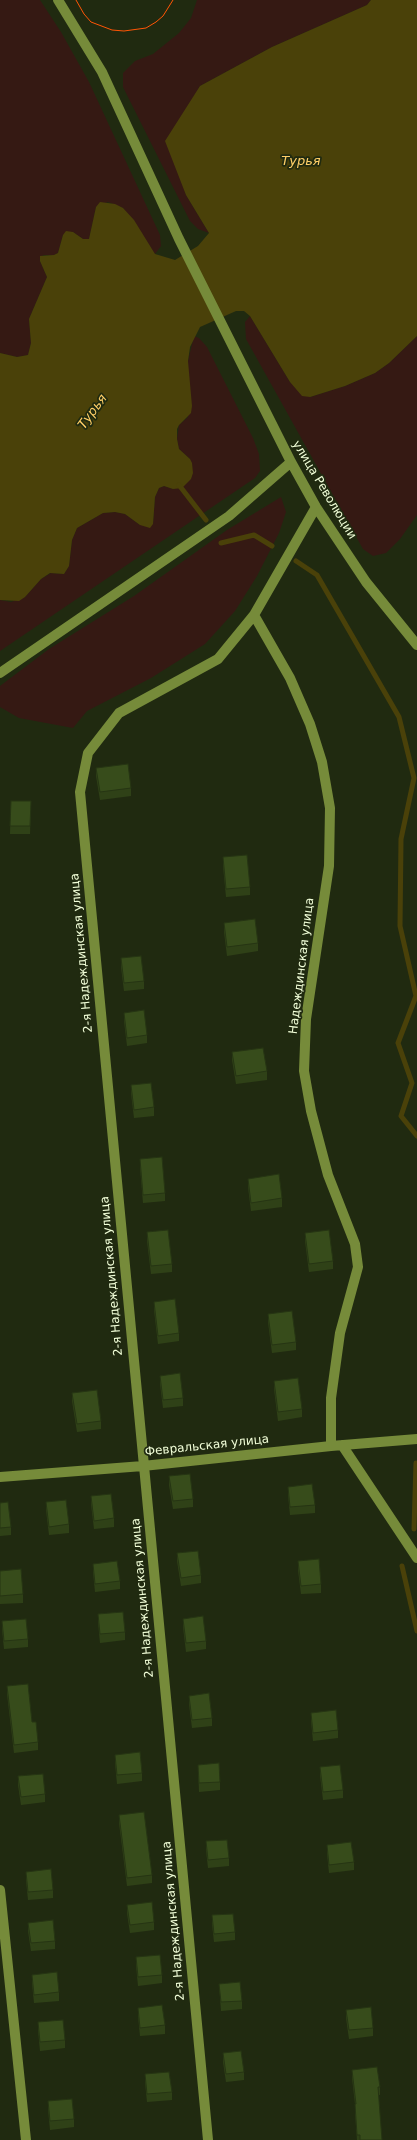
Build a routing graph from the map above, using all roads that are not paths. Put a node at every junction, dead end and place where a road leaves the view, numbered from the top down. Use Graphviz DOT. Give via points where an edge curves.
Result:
graph roads {
  1 [pos="58,0"];
  2 [pos="291,462"];
  3 [pos="316,507"];
  4 [pos="254,615"];
  5 [pos="417,645"];
  6 [pos="0,674"];
  7 [pos="417,1439"];
  8 [pos="342,1445"];
  9 [pos="331,1446"];
  10 [pos="143,1466"];
  11 [pos="0,1477"];
  12 [pos="417,1558"];
  13 [pos="0,1890"];
  14 [pos="26,2140"];
  15 [pos="208,2140"];
  1 -- 2 [label="street, улица Революции" via="102,72 180,239"];
  2 -- 3 [label="street, улица Революции"];
  2 -- 6 [label="street" via="229,516"];
  3 -- 4 [label="street, 2-я Надеждинская улица"];
  3 -- 5 [label="street, улица Революции" via="366,582"];
  4 -- 9 [label="street, Надеждинская улица" via="290,678 310,724 322,762 330,808 329,866 306,1019 304,1071 316,1132 328,1175 355,1244 358,1267 340,1333 331,1398"];
  4 -- 10 [label="street, 2-я Надеждинская улица" via="218,659 119,713 88,752 80,792"];
  7 -- 8 [label="street, Февральская улица"];
  8 -- 9 [label="street, Февральская улица"];
  8 -- 12 [label="street"];
  9 -- 10 [label="street, Февральская улица"];
  10 -- 11 [label="street, Февральская улица"];
  10 -- 15 [label="street, 2-я Надеждинская улица"];
  13 -- 14 [label="street"];
}
